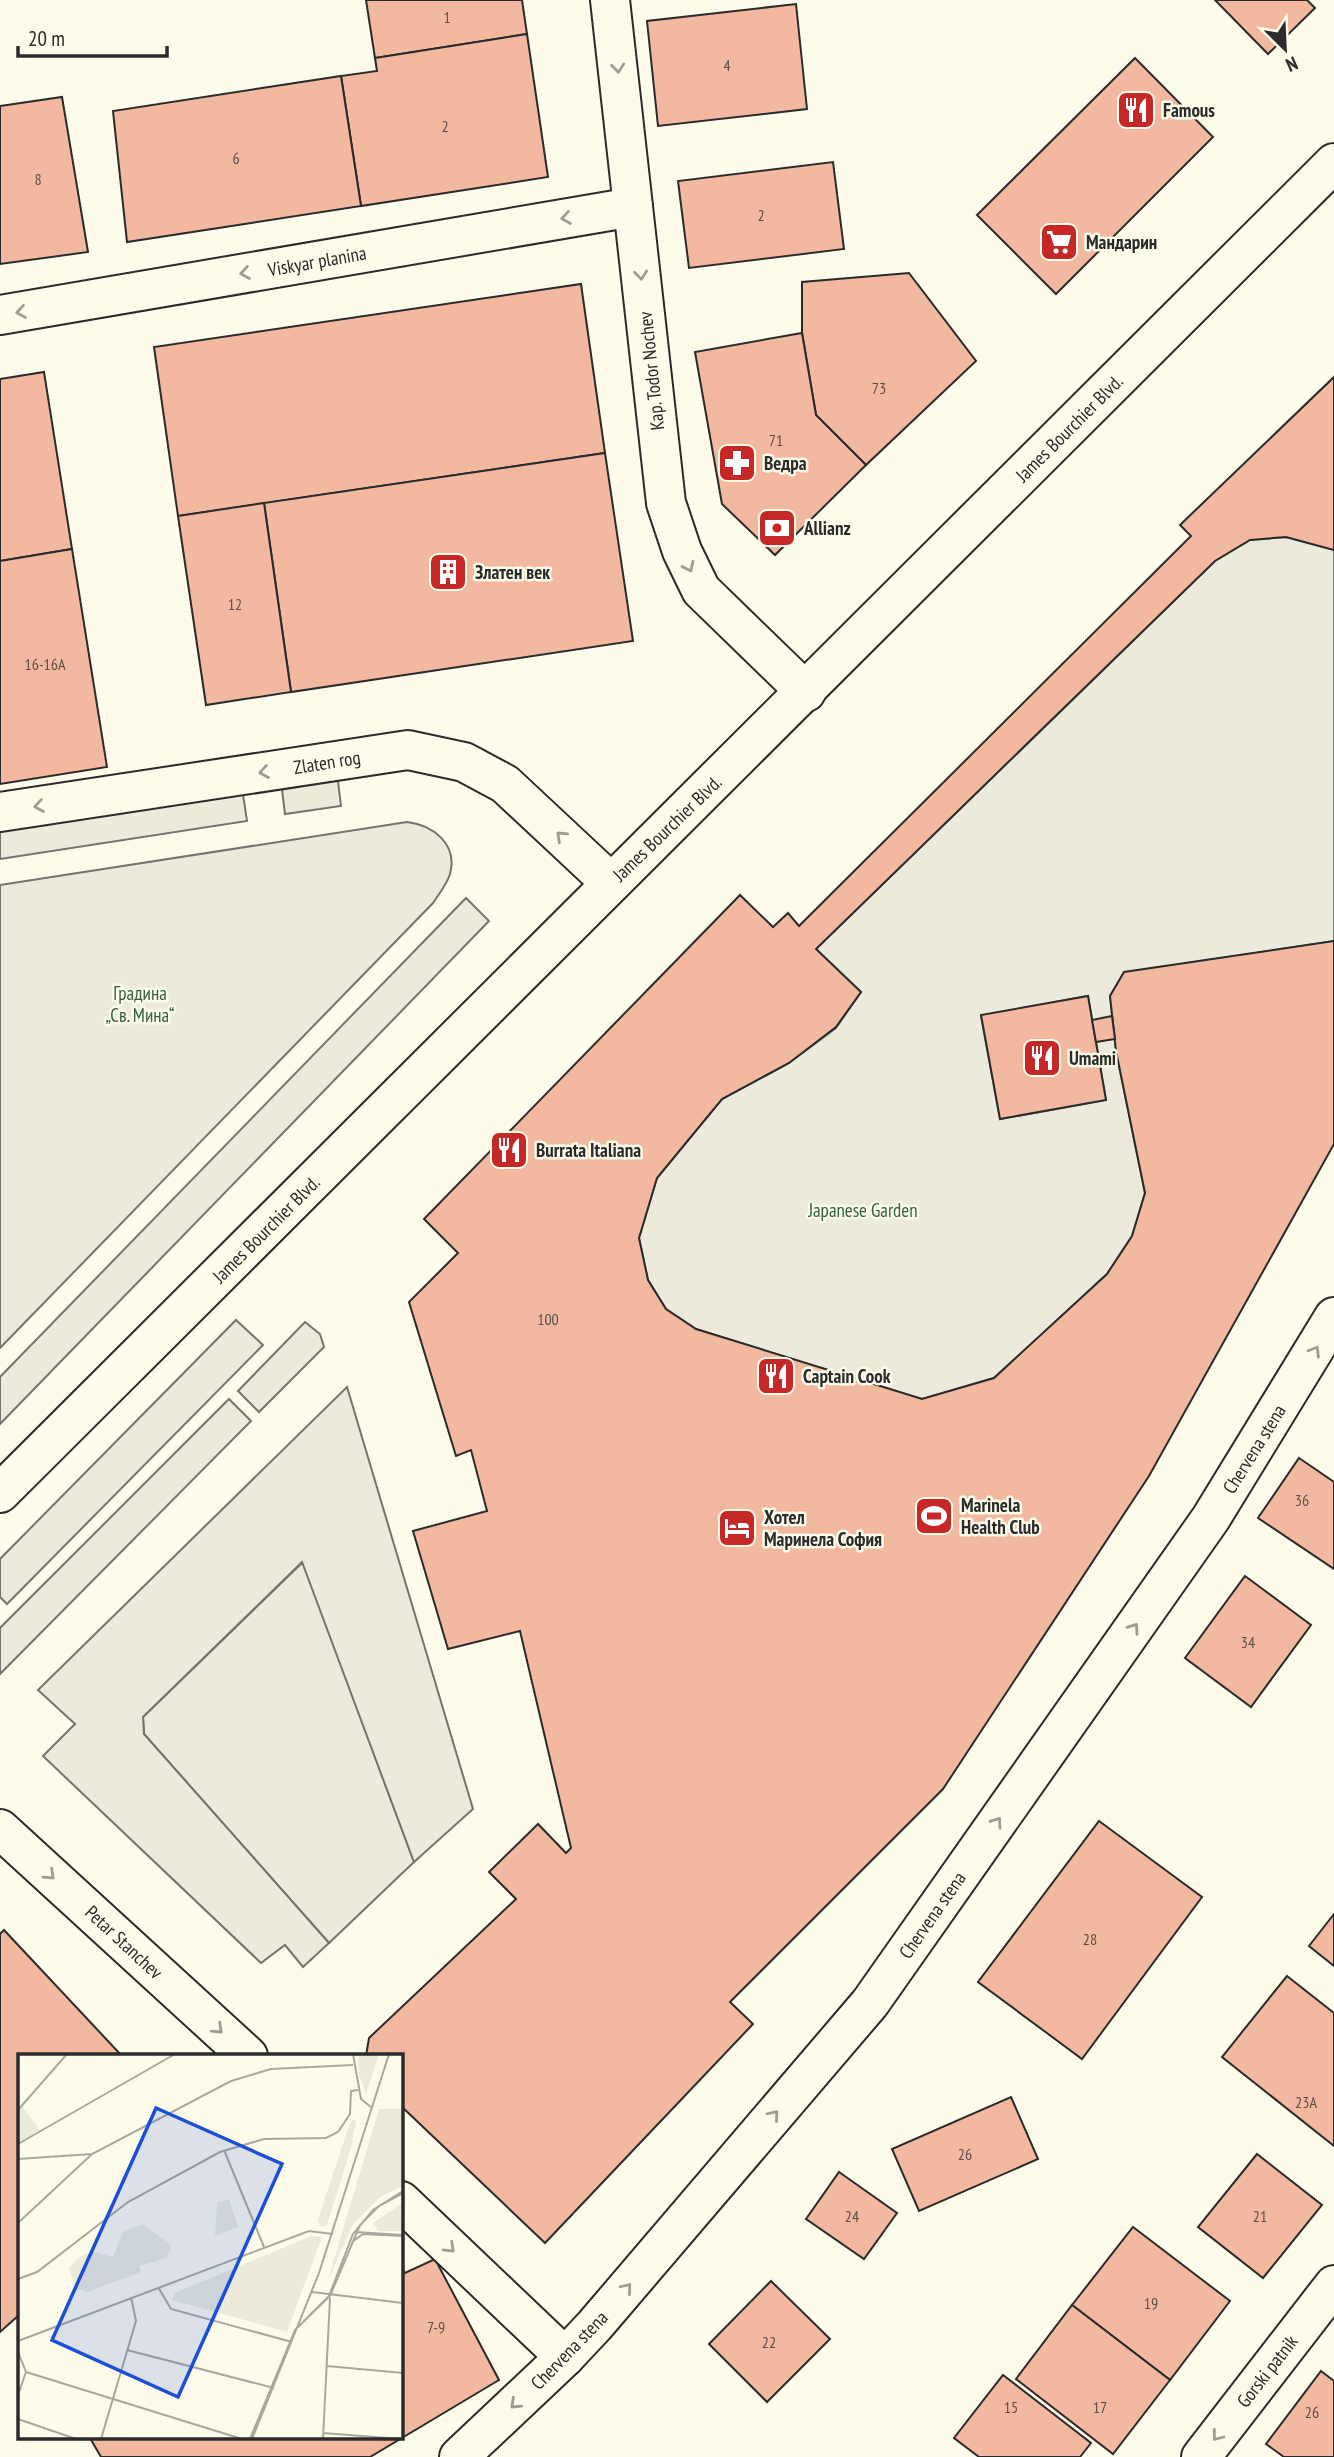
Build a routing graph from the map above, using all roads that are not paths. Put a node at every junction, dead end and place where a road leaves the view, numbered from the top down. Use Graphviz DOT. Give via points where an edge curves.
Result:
graph roads {
  1 [pos="610,0"];
  2 [pos="1334,163"];
  3 [pos="633,207"];
  4 [pos="0,315"];
  5 [pos="806,692"];
  6 [pos="0,812"];
  7 [pos="611,883"];
  8 [pos="1334,1317"];
  9 [pos="0,1493"];
  10 [pos="0,1829"];
  11 [pos="246,2054"];
  12 [pos="402,2202"];
  13 [pos="1334,2285"];
  14 [pos="565,2357"];
  15 [pos="458,2457"];
  16 [pos="1201,2457"];
  1 -- 3 [label="street, Kap. Todor Nochev, one-way"];
  2 -- 5 [label="street, James Bourchier Blvd."];
  3 -- 4 [label="street, Viskyar planina, one-way"];
  3 -- 5 [label="street, Kap. Todor Nochev, one-way" via="666,503 682,551 701,590"];
  5 -- 7 [label="street, James Bourchier Blvd."];
  7 -- 6 [label="street, Zlaten rog, one-way" via="505,784 464,762 408,750"];
  7 -- 9 [label="street, James Bourchier Blvd."];
  14 -- 8 [label="street, Chervena stena, one-way" via="870,2003 1211,1518"];
  10 -- 11 [label="street, Petar Stanchev, one-way"];
  12 -- 14 [label="street, one-way"];
  13 -- 16 [label="street, Gorski patnik, one-way"];
  14 -- 15 [label="street, Chervena stena, one-way"];
}
